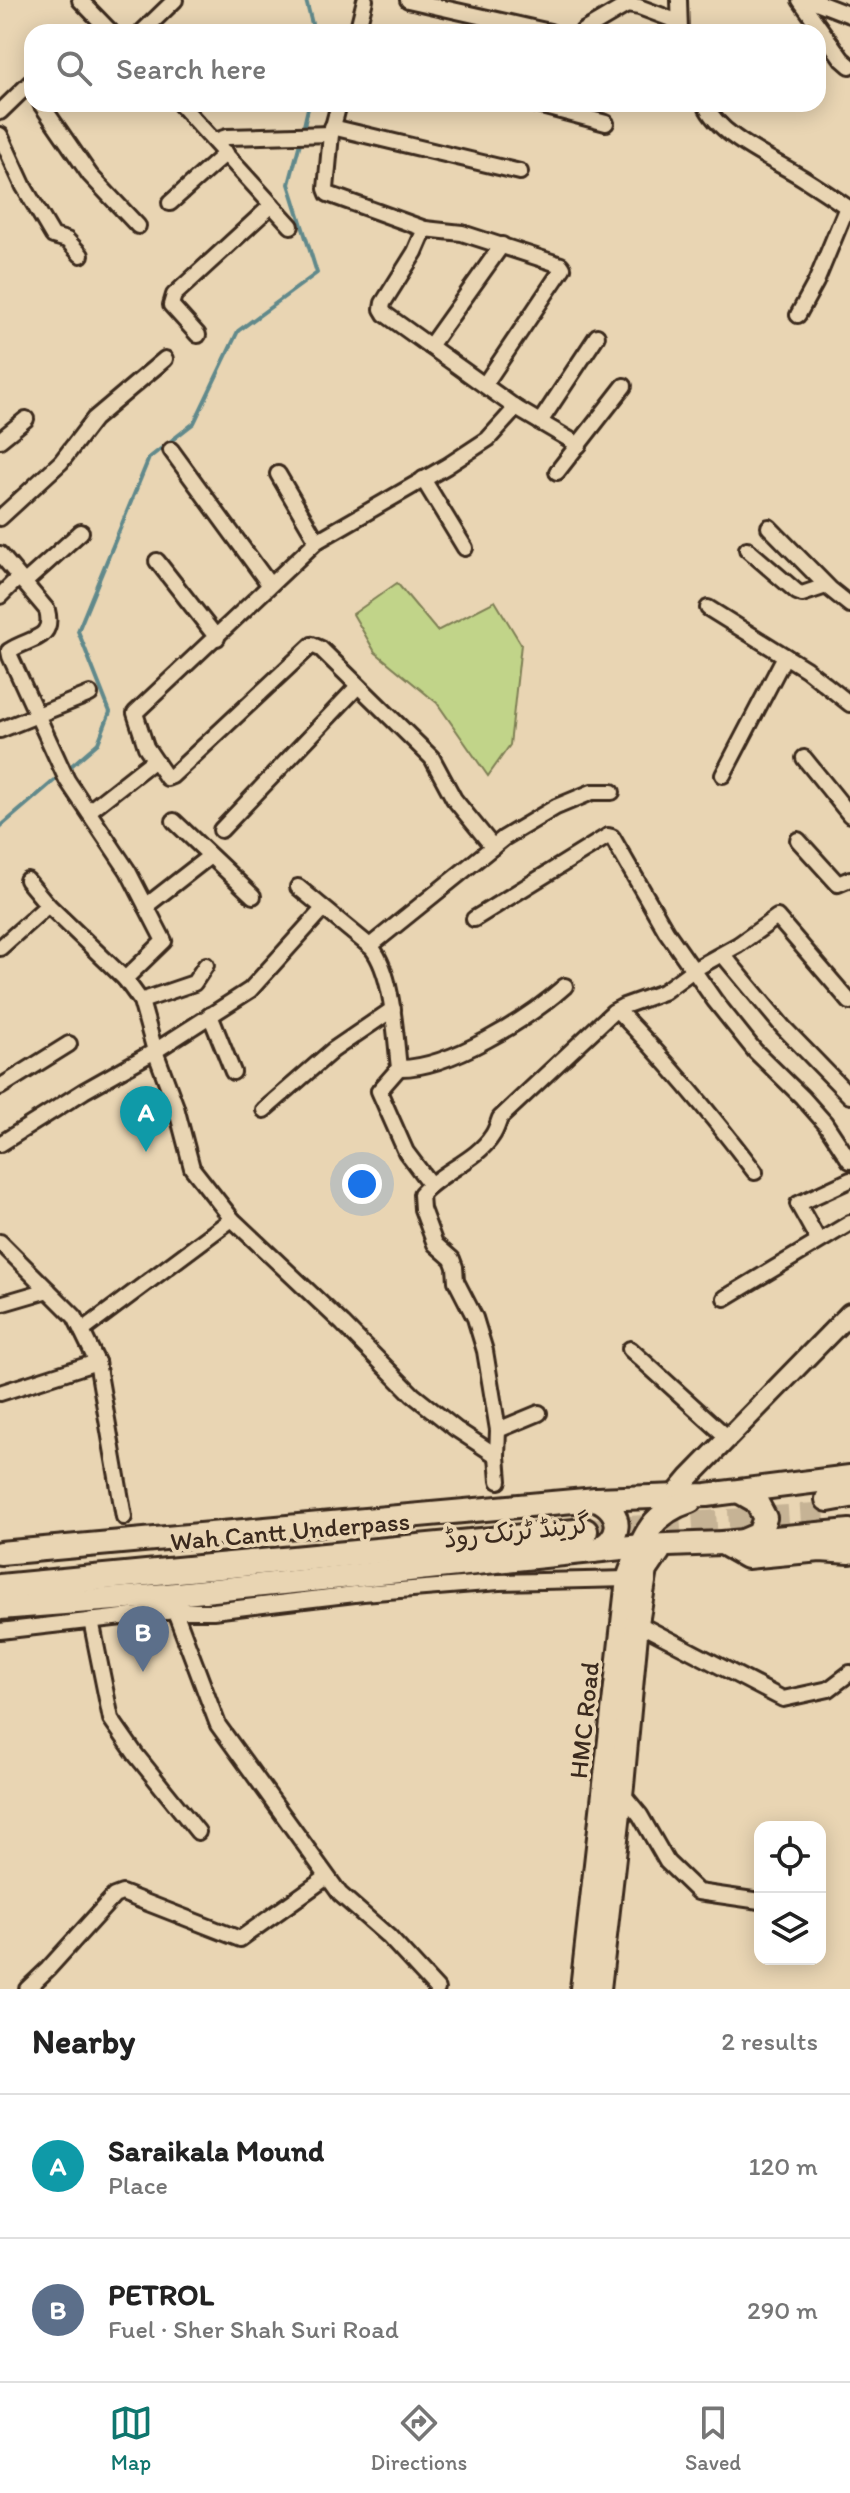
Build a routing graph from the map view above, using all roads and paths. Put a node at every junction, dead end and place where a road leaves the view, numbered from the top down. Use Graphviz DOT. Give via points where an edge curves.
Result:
graph roads {
  1 [pos="80,0"];
  2 [pos="175,0"];
  3 [pos="365,0"];
  4 [pos="408,0"];
  5 [pos="679,0"];
  6 [pos="800,0"];
  7 [pos="811,0"];
  8 [pos="850,15"];
  9 [pos="103,24"];
  10 [pos="150,24"];
  11 [pos="359,24"];
  12 [pos="514,24"];
  13 [pos="595,24"];
  14 [pos="674,24"];
  15 [pos="680,24"];
  16 [pos="817,24"];
  17 [pos="826,37"];
  18 [pos="850,66"];
  19 [pos="24,92"];
  20 [pos="0,112"];
  21 [pos="47,112"];
  22 [pos="188,112"];
  23 [pos="336,112"];
  24 [pos="564,112"];
  25 [pos="708,112"];
  26 [pos="606,123"];
  27 [pos="328,131"];
  28 [pos="0,135"];
  29 [pos="215,141"];
  30 [pos="226,153"];
  31 [pos="520,172"];
  32 [pos="170,203"];
  33 [pos="272,205"];
  34 [pos="849,208"];
  35 [pos="138,226"];
  36 [pos="291,226"];
  37 [pos="425,229"];
  38 [pos="502,245"];
  39 [pos="81,255"];
  40 [pos="798,315"];
  41 [pos="198,335"];
  42 [pos="597,336"];
  43 [pos="430,346"];
  44 [pos="165,359"];
  45 [pos="485,384"];
  46 [pos="624,386"];
  47 [pos="516,408"];
  48 [pos="26,419"];
  49 [pos="540,422"];
  50 [pos="0,440"];
  51 [pos="579,445"];
  52 [pos="171,450"];
  53 [pos="557,472"];
  54 [pos="278,474"];
  55 [pos="423,479"];
  56 [pos="0,518"];
  57 [pos="769,527"];
  58 [pos="81,532"];
  59 [pos="317,541"];
  60 [pos="465,548"];
  61 [pos="747,549"];
  62 [pos="0,554"];
  63 [pos="157,561"];
  64 [pos="22,580"];
  65 [pos="269,584"];
  66 [pos="826,586"];
  67 [pos="0,596"];
  68 [pos="850,605"];
  69 [pos="708,608"];
  70 [pos="217,638"];
  71 [pos="785,656"];
  72 [pos="358,686"];
  73 [pos="90,694"];
  74 [pos="850,704"];
  75 [pos="37,717"];
  76 [pos="0,730"];
  77 [pos="804,758"];
  78 [pos="154,760"];
  79 [pos="723,775"];
  80 [pos="612,792"];
  81 [pos="89,811"];
  82 [pos="850,815"];
  83 [pos="174,821"];
  84 [pos="221,830"];
  85 [pos="798,840"];
  86 [pos="493,847"];
  87 [pos="210,856"];
  88 [pos="850,879"];
  89 [pos="27,880"];
  90 [pos="298,887"];
  91 [pos="253,896"];
  92 [pos="48,905"];
  93 [pos="146,906"];
  94 [pos="323,909"];
  95 [pos="474,919"];
  96 [pos="370,946"];
  97 [pos="0,948"];
  98 [pos="723,955"];
  99 [pos="206,965"];
  100 [pos="693,970"];
  101 [pos="125,979"];
  102 [pos="565,986"];
  103 [pos="141,1001"];
  104 [pos="850,1002"];
  105 [pos="393,1009"];
  106 [pos="617,1010"];
  107 [pos="210,1015"];
  108 [pos="69,1044"];
  109 [pos="155,1051"];
  110 [pos="399,1068"];
  111 [pos="233,1072"];
  112 [pos="0,1087"];
  113 [pos="850,1096"];
  114 [pos="264,1110"];
  115 [pos="0,1144"];
  116 [pos="850,1161"];
  117 [pos="755,1172"];
  118 [pos="850,1180"];
  119 [pos="430,1184"];
  120 [pos="232,1219"];
  121 [pos="850,1223"];
  122 [pos="818,1240"];
  123 [pos="0,1242"];
  124 [pos="48,1290"];
  125 [pos="725,1298"];
  126 [pos="0,1304"];
  127 [pos="850,1313"];
  128 [pos="82,1331"];
  129 [pos="630,1349"];
  130 [pos="97,1362"];
  131 [pos="0,1393"];
  132 [pos="539,1413"];
  133 [pos="498,1430"];
  134 [pos="728,1438"];
  135 [pos="497,1456"];
  136 [pos="850,1477"];
  137 [pos="499,1481"];
  138 [pos="740,1492"];
  139 [pos="670,1503"];
  140 [pos="124,1517"];
  141 [pos="589,1524"];
  142 [pos="850,1531"];
  143 [pos="745,1541"];
  144 [pos="722,1543"];
  145 [pos="672,1545"];
  146 [pos="641,1546"];
  147 [pos="850,1552"];
  148 [pos="0,1553"];
  149 [pos="0,1571"];
  150 [pos="501,1572"];
  151 [pos="628,1579"];
  152 [pos="0,1587"];
  153 [pos="171,1603"];
  154 [pos="0,1608"];
  155 [pos="91,1620"];
  156 [pos="637,1623"];
  157 [pos="0,1631"];
  158 [pos="850,1673"];
  159 [pos="613,1790"];
  160 [pos="198,1832"];
  161 [pos="327,1877"];
  162 [pos="754,1900"];
  163 [pos="27,1989"];
  164 [pos="437,1989"];
  165 [pos="582,1989"];
  166 [pos="599,1989"];
  1 -- 9 [label="street"];
  2 -- 10 [label="street"];
  3 -- 11 [label="street"];
  4 -- 12 [label="street"];
  5 -- 15 [label="street"];
  6 -- 16 [label="street"];
  7 -- 8 [label="street"];
  13 -- 14 [label="street" via="627,5"];
  17 -- 18 [label="street"];
  19 -- 20 [label="street"];
  21 -- 35 [label="street" via="90,175"];
  22 -- 29 [label="street"];
  23 -- 27 [label="street"];
  24 -- 26 [label="street"];
  25 -- 34 [label="street" via="753,149"];
  27 -- 29 [label="street"];
  27 -- 31 [label="street"];
  27 -- 37 [label="street" via="328,194"];
  28 -- 39 [label="street" via="53,236 67,240"];
  29 -- 30 [label="street"];
  30 -- 32 [label="street"];
  30 -- 33 [label="street"];
  33 -- 36 [label="street"];
  33 -- 41 [label="street" via="174,295 171,305"];
  34 -- 40 [label="street"];
  37 -- 38 [label="street"];
  37 -- 43 [label="street" via="382,309"];
  38 -- 43 [label="street"];
  38 -- 45 [label="street" via="563,268"];
  42 -- 49 [label="street"];
  43 -- 45 [label="street"];
  44 -- 56 [label="street" via="94,419 61,462"];
  45 -- 47 [label="street"];
  46 -- 51 [label="street"];
  47 -- 49 [label="street"];
  47 -- 55 [label="street" via="488,439"];
  48 -- 50 [label="street"];
  49 -- 51 [label="street"];
  51 -- 53 [label="street"];
  52 -- 65 [label="street"];
  54 -- 59 [label="street"];
  55 -- 59 [label="street"];
  55 -- 60 [label="street"];
  57 -- 66 [label="street"];
  58 -- 64 [label="street"];
  59 -- 65 [label="street"];
  61 -- 66 [label="street" via="797,592"];
  62 -- 64 [label="street"];
  63 -- 70 [label="street"];
  64 -- 67 [label="street"];
  64 -- 75 [label="street" via="50,621 43,635 9,651"];
  65 -- 70 [label="street"];
  66 -- 68 [label="street"];
  69 -- 71 [label="street"];
  70 -- 78 [label="street" via="135,713"];
  71 -- 74 [label="street"];
  71 -- 79 [label="street"];
  72 -- 78 [label="street" via="312,645 172,776 162,774"];
  72 -- 84 [label="street"];
  72 -- 86 [label="street" via="432,758 454,799"];
  73 -- 75 [label="street"];
  75 -- 76 [label="street"];
  75 -- 81 [label="street" via="67,780"];
  77 -- 82 [label="street"];
  78 -- 81 [label="street"];
  80 -- 86 [label="street" via="592,792 556,807"];
  81 -- 93 [label="street"];
  83 -- 87 [label="street"];
  85 -- 88 [label="street" via="838,884"];
  86 -- 96 [label="street"];
  87 -- 91 [label="street"];
  87 -- 93 [label="street"];
  89 -- 92 [label="street"];
  90 -- 94 [label="street"];
  92 -- 97 [label="street"];
  92 -- 101 [label="street"];
  93 -- 101 [label="street" via="164,941"];
  94 -- 96 [label="street"];
  94 -- 107 [label="street" via="250,990"];
  95 -- 100 [label="street" via="608,836"];
  96 -- 105 [label="street" via="380,958"];
  98 -- 100 [label="street"];
  98 -- 104 [label="street" via="777,917"];
  98 -- 113 [label="street"];
  99 -- 103 [label="street" via="194,983"];
  100 -- 106 [label="street" via="663,992"];
  100 -- 116 [label="street" via="746,1041 825,1123"];
  101 -- 103 [label="street"];
  102 -- 110 [label="street" via="534,1012 478,1044 415,1069"];
  103 -- 109 [label="street"];
  105 -- 110 [label="street"];
  105 -- 114 [label="street" via="333,1050"];
  106 -- 117 [label="street" via="707,1108"];
  106 -- 119 [label="street" via="500,1118 480,1150"];
  107 -- 109 [label="street"];
  107 -- 111 [label="street"];
  108 -- 112 [label="street"];
  109 -- 115 [label="street"];
  109 -- 120 [label="street" via="192,1168"];
  110 -- 119 [label="street" via="379,1091 406,1152"];
  118 -- 122 [label="street" via="798,1204"];
  119 -- 133 [label="street" via="421,1194 422,1209 435,1244 452,1259 456,1281 475,1318"];
  120 -- 128 [label="street"];
  120 -- 135 [label="street" via="413,1395"];
  121 -- 122 [label="street"];
  122 -- 125 [label="street"];
  123 -- 124 [label="street"];
  124 -- 126 [label="street"];
  124 -- 128 [label="street"];
  127 -- 134 [label="street"];
  128 -- 130 [label="street"];
  129 -- 134 [label="street"];
  130 -- 131 [label="street"];
  130 -- 140 [label="street"];
  132 -- 133 [label="street"];
  133 -- 135 [label="street"];
  134 -- 139 [label="street"];
  135 -- 137 [label="street"];
  136 -- 138 [label="main road"];
  138 -- 139 [label="main road"];
  138 -- 143 [label="main road" via="756,1501 765,1518 759,1534"];
  139 -- 141 [label="main road, گرینڈ ٹرنک روڈ"];
  139 -- 145 [label="main road" via="663,1521"];
  139 -- 146 [label="main road, HMC Road"];
  141 -- 146 [label="main road, گرینڈ ٹرنک روڈ"];
  141 -- 148 [label="main road, گرینڈ ٹرنک روڈ"];
  141 -- 149 [label="highway, Wah Cantt Underpass"];
  141 -- 150 [label="main road, گرینڈ ٹرنک روڈ"];
  141 -- 152 [label="highway, Wah Cantt Underpass"];
  142 -- 143 [label="main road, گرینڈ ٹرنک روڈ"];
  143 -- 144 [label="main road, گرینڈ ٹرنک روڈ"];
  144 -- 145 [label="main road, گرینڈ ٹرنک روڈ"];
  144 -- 147 [label="main road" via="747,1557"];
  145 -- 146 [label="main road, گرینڈ ٹرنک روڈ"];
  145 -- 156 [label="main road, HMC Road" via="654,1556 646,1570"];
  146 -- 151 [label="main road, HMC Road"];
  150 -- 151 [label="street"];
  150 -- 153 [label="main road, گرینڈ ٹرنک روڈ"];
  151 -- 159 [label="main road, HMC Road"];
  153 -- 154 [label="main road, گرینڈ ٹرنک روڈ"];
  153 -- 155 [label="street"];
  153 -- 161 [label="street" via="218,1725"];
  155 -- 157 [label="street"];
  155 -- 160 [label="street" via="111,1719"];
  156 -- 158 [label="street" via="783,1699 829,1689"];
  156 -- 159 [label="main road, HMC Road"];
  159 -- 162 [label="street" via="640,1815 667,1862 698,1892"];
  159 -- 165 [label="main road, HMC Road"];
  159 -- 166 [label="main road, HMC Road"];
  161 -- 163 [label="street" via="240,1939 122,1893"];
  161 -- 164 [label="street"];
}
